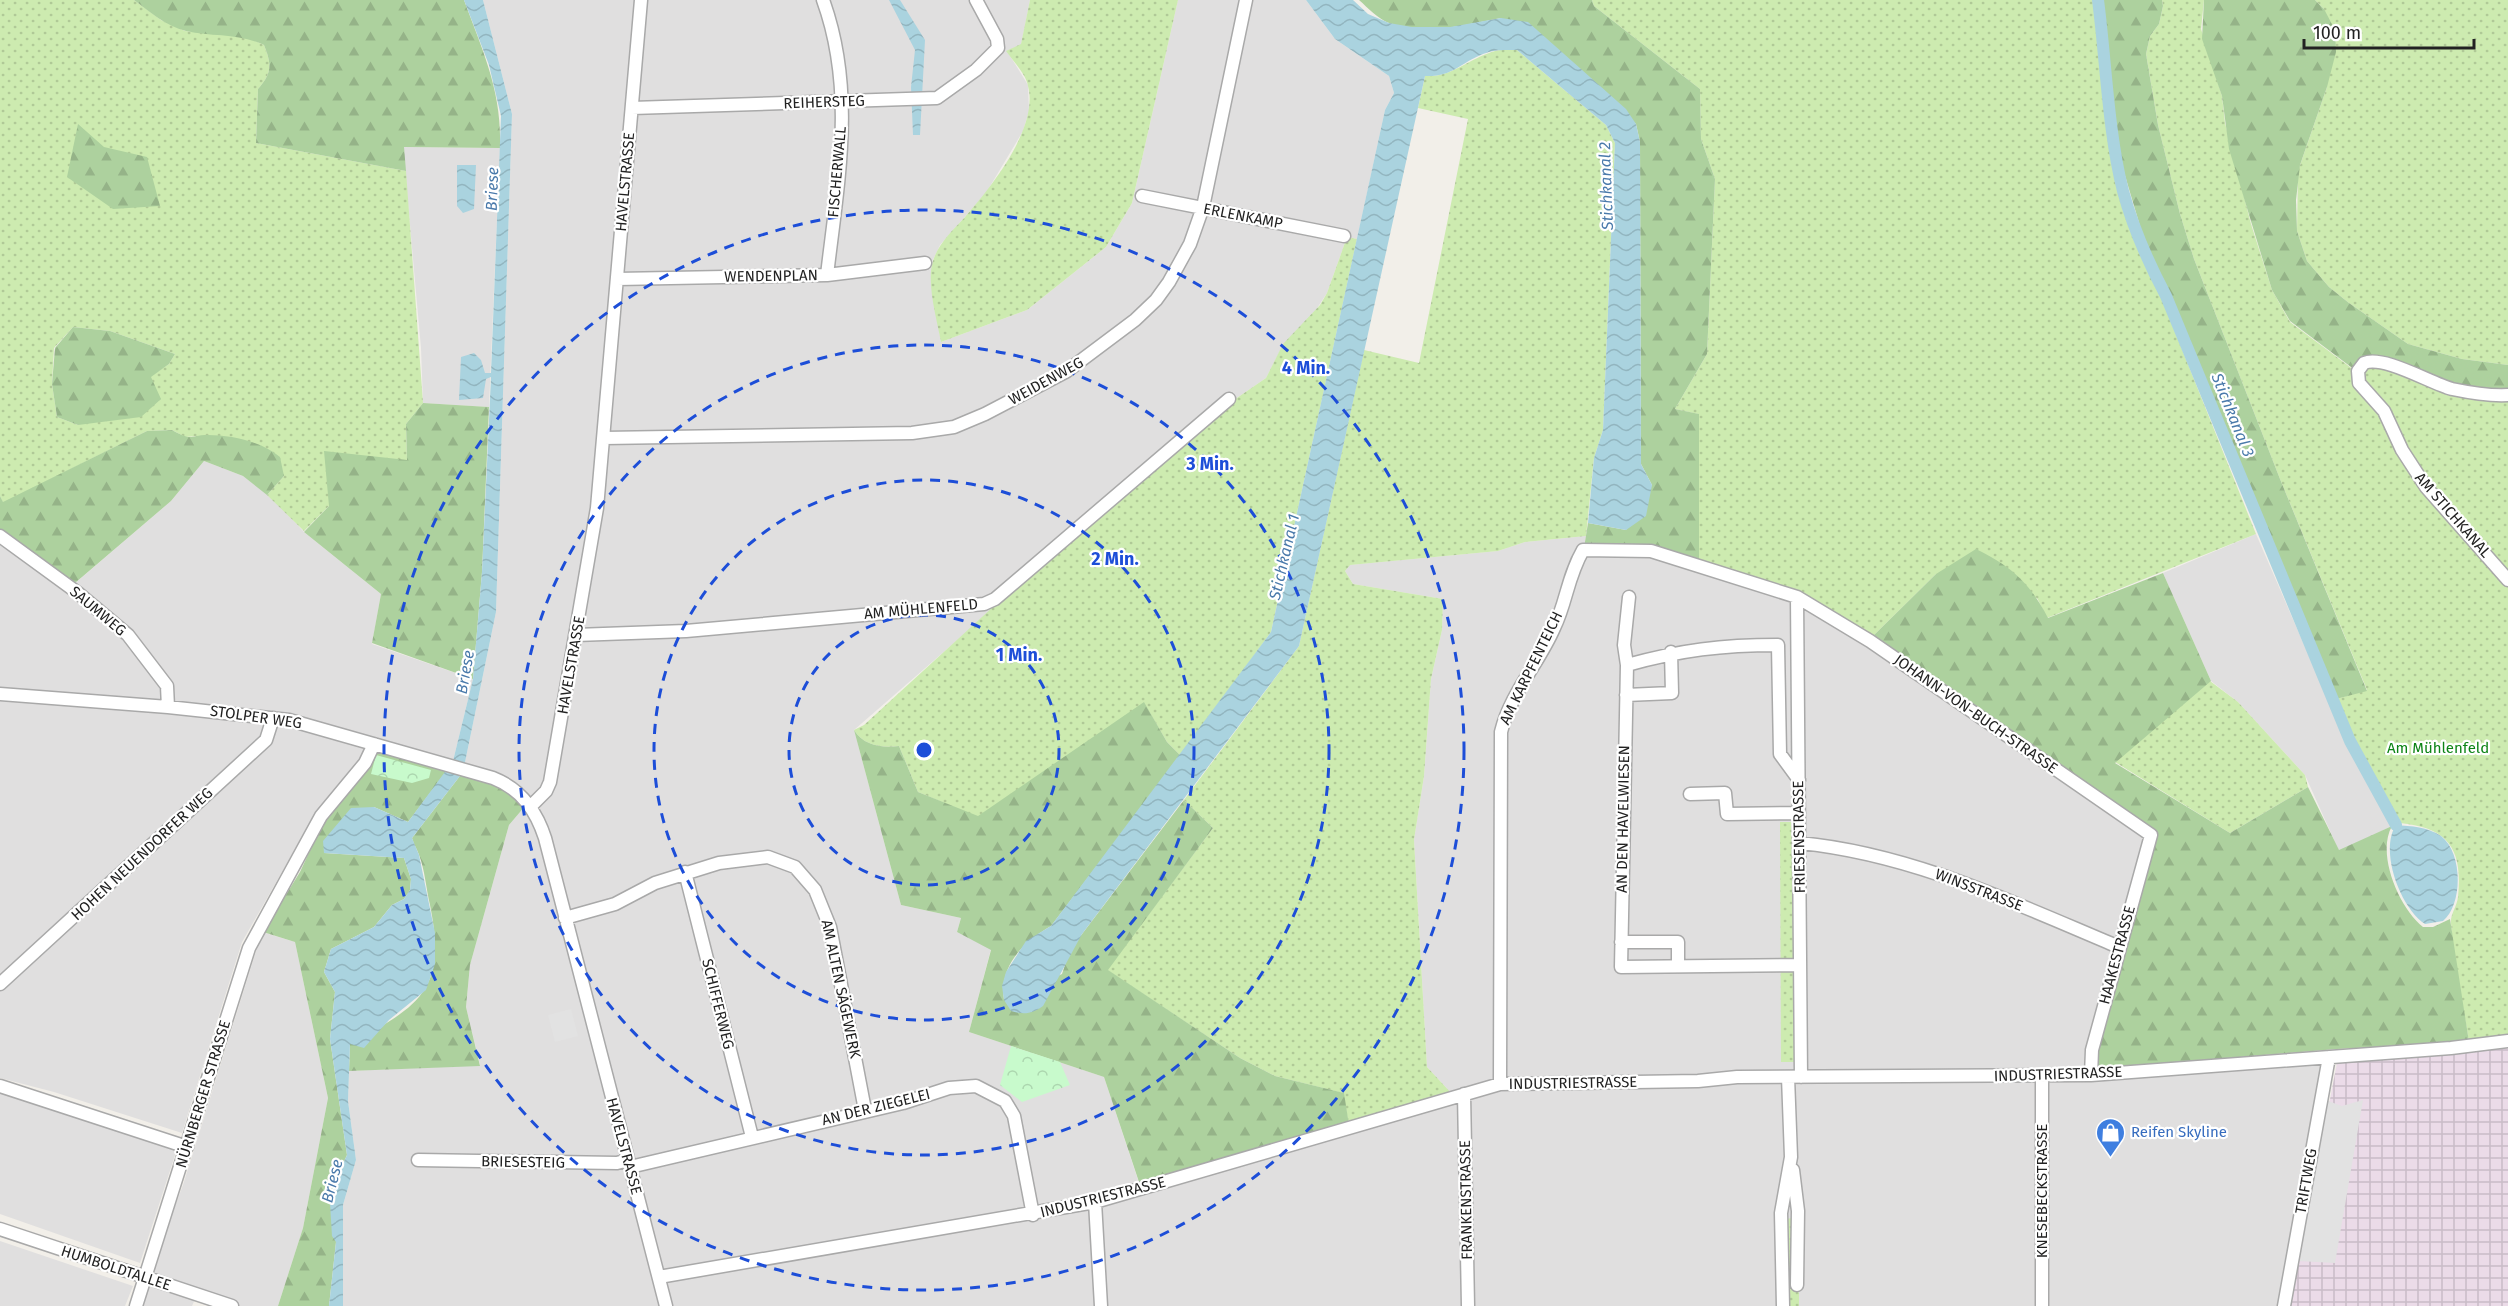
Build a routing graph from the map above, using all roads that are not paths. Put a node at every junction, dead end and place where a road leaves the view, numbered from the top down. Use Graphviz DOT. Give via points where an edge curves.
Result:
graph roads {
  1 [pos="641,0"];
  2 [pos="823,0"];
  3 [pos="976,0"];
  4 [pos="1246,0"];
  5 [pos="843,102"];
  6 [pos="632,108"];
  7 [pos="1142,196"];
  8 [pos="1203,207"];
  9 [pos="1344,236"];
  10 [pos="925,263"];
  11 [pos="827,275"];
  12 [pos="617,279"];
  13 [pos="2508,395"];
  14 [pos="1229,399"];
  15 [pos="604,438"];
  16 [pos="0,536"];
  17 [pos="2508,580"];
  18 [pos="1629,597"];
  19 [pos="1797,597"];
  20 [pos="576,635"];
  21 [pos="1671,652"];
  22 [pos="1627,665"];
  23 [pos="0,694"];
  24 [pos="1626,695"];
  25 [pos="168,707"];
  26 [pos="273,718"];
  27 [pos="374,744"];
  28 [pos="1799,780"];
  29 [pos="1690,794"];
  30 [pos="531,806"];
  31 [pos="1799,813"];
  32 [pos="2151,836"];
  33 [pos="1800,843"];
  34 [pos="685,872"];
  35 [pos="565,918"];
  36 [pos="1621,942"];
  37 [pos="2119,947"];
  38 [pos="1800,965"];
  39 [pos="1678,966"];
  40 [pos="0,984"];
  41 [pos="2508,1041"];
  42 [pos="2329,1057"];
  43 [pos="2091,1075"];
  44 [pos="2042,1076"];
  45 [pos="1794,1077"];
  46 [pos="1500,1084"];
  47 [pos="0,1086"];
  48 [pos="1464,1094"];
  49 [pos="865,1110"];
  50 [pos="752,1137"];
  51 [pos="187,1147"];
  52 [pos="1791,1157"];
  53 [pos="418,1160"];
  54 [pos="629,1163"];
  55 [pos="1095,1202"];
  56 [pos="1033,1215"];
  57 [pos="0,1229"];
  58 [pos="659,1277"];
  59 [pos="146,1278"];
  60 [pos="1797,1285"];
  61 [pos="136,1306"];
  62 [pos="232,1306"];
  63 [pos="666,1306"];
  64 [pos="1101,1306"];
  65 [pos="1468,1306"];
  66 [pos="1782,1306"];
  67 [pos="2042,1306"];
  68 [pos="2284,1306"];
  1 -- 6 [label="street, HAVELSTRASSE"];
  2 -- 5 [label="street, FISCHERWALL" via="839,54"];
  3 -- 5 [label="street, REIHERSTEG" via="998,48 949,92 937,98"];
  4 -- 8 [label="street, WEIDENWEG"];
  5 -- 6 [label="street, REIHERSTEG"];
  5 -- 11 [label="street, FISCHERWALL"];
  6 -- 12 [label="street, HAVELSTRASSE"];
  7 -- 8 [label="street, ERLENKAMP"];
  8 -- 9 [label="street, ERLENKAMP"];
  8 -- 15 [label="street, WEIDENWEG" via="1190,244 1169,282 1135,320 1081,362 954,427 864,436"];
  10 -- 11 [label="street, WENDENPLAN"];
  11 -- 12 [label="street, WENDENPLAN"];
  12 -- 15 [label="street, HAVELSTRASSE"];
  13 -- 17 [label="street, AM STICHKANAL" via="2452,389 2379,361 2364,363 2358,371 2359,382 2384,411 2402,450 2426,487"];
  14 -- 20 [label="street, AM MÜHLENFELD" via="995,599 984,604 686,631"];
  15 -- 20 [label="street, HAVELSTRASSE"];
  16 -- 25 [label="street, SAUMWEG" via="128,635 167,686"];
  18 -- 22 [label="street, AN DEN HAVELWIESEN" via="1624,645"];
  19 -- 28 [label="street, FRIESENSTRASSE"];
  19 -- 32 [label="street, JOHANN-VON-BUCH-STRASSE" via="1870,641"];
  19 -- 46 [label="street, AM KARPFENTEICH" via="1652,551 1583,550 1570,572 1554,628 1501,732"];
  20 -- 30 [label="street, HAVELSTRASSE" via="550,782"];
  21 -- 22 [label="street"];
  21 -- 24 [label="street" via="1672,693"];
  21 -- 28 [label="street" via="1720,645 1778,645 1780,754"];
  22 -- 24 [label="street, AN DEN HAVELWIESEN"];
  23 -- 25 [label="street, STOLPER WEG"];
  24 -- 36 [label="street, AN DEN HAVELWIESEN"];
  25 -- 26 [label="street, STOLPER WEG"];
  26 -- 27 [label="street, STOLPER WEG"];
  26 -- 40 [label="street, HOHEN NEUENDORFER WEG" via="267,740"];
  27 -- 30 [label="street, STOLPER WEG" via="505,783"];
  27 -- 51 [label="street, NÜRNBERGER STRASSE" via="365,763 324,811 249,948"];
  28 -- 31 [label="street, FRIESENSTRASSE"];
  29 -- 31 [label="street" via="1725,793 1726,814"];
  30 -- 35 [label="street, HAVELSTRASSE" via="540,823"];
  31 -- 33 [label="street, FRIESENSTRASSE"];
  32 -- 37 [label="street, HAAKESTRASSE"];
  33 -- 37 [label="street, WINSSTRASSE" via="1833,846 1954,878"];
  33 -- 38 [label="street, FRIESENSTRASSE"];
  34 -- 35 [label="street, AM ALTEN SÄGEWERK" via="615,904"];
  34 -- 49 [label="street, AM ALTEN SÄGEWERK" via="719,862 768,857 795,867 805,878 830,927"];
  34 -- 50 [label="street, SCHIFFERWEG"];
  35 -- 54 [label="street, HAVELSTRASSE"];
  36 -- 39 [label="street" via="1678,942"];
  36 -- 39 [label="street, AN DEN HAVELWIESEN" via="1621,967"];
  37 -- 43 [label="street, HAAKESTRASSE" via="2092,1050"];
  38 -- 39 [label="street, AN DEN HAVELWIESEN"];
  38 -- 45 [label="street, FRIESENSTRASSE"];
  41 -- 42 [label="street, INDUSTRIESTRASSE"];
  42 -- 43 [label="street, INDUSTRIESTRASSE"];
  42 -- 68 [label="street, TRIFTWEG"];
  43 -- 44 [label="street, INDUSTRIESTRASSE"];
  44 -- 45 [label="street, INDUSTRIESTRASSE"];
  44 -- 67 [label="street, KNESEBECKSTRASSE"];
  45 -- 46 [label="street, INDUSTRIESTRASSE"];
  45 -- 52 [label="street, FRIESENSTRASSE"];
  46 -- 48 [label="street, INDUSTRIESTRASSE"];
  47 -- 51 [label="street"];
  48 -- 55 [label="street, INDUSTRIESTRASSE"];
  48 -- 65 [label="street, FRANKENSTRASSE"];
  49 -- 50 [label="street, AN DER ZIEGELEI"];
  49 -- 56 [label="street, AN DER ZIEGELEI" via="963,1086 994,1093 1005,1101 1014,1116"];
  50 -- 54 [label="street, AN DER ZIEGELEI"];
  51 -- 59 [label="street, NÜRNBERGER STRASSE"];
  52 -- 60 [label="street, FRIESENSTRASSE" via="1798,1211"];
  52 -- 66 [label="street, FRIESENSTRASSE" via="1781,1213"];
  53 -- 54 [label="street, BRIESESTEIG"];
  54 -- 58 [label="street, HAVELSTRASSE"];
  55 -- 56 [label="street, INDUSTRIESTRASSE"];
  55 -- 64 [label="street"];
  56 -- 58 [label="street, INDUSTRIESTRASSE"];
  57 -- 59 [label="street, HUMBOLDTALLEE"];
  58 -- 63 [label="street, HAVELSTRASSE"];
  59 -- 61 [label="street, NÜRNBERGER STRASSE"];
  59 -- 62 [label="street, HUMBOLDTALLEE"];
}
